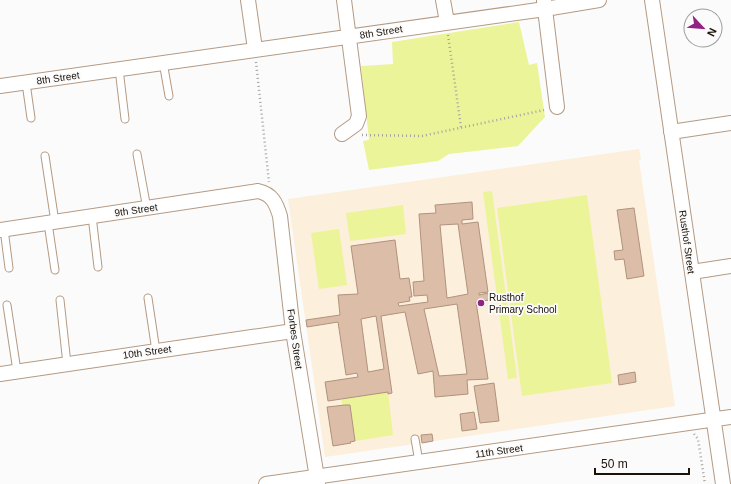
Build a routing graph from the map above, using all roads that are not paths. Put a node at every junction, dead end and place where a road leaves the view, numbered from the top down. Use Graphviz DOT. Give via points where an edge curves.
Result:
graph roads {
  1 [pos="248,0"];
  2 [pos="344,0"];
  3 [pos="443,0"];
  4 [pos="599,0"];
  5 [pos="652,0"];
  6 [pos="544,5"];
  7 [pos="447,22"];
  8 [pos="349,37"];
  9 [pos="255,49"];
  10 [pos="164,62"];
  11 [pos="119,69"];
  12 [pos="26,83"];
  13 [pos="0,86"];
  14 [pos="169,96"];
  15 [pos="558,107"];
  16 [pos="31,118"];
  17 [pos="125,119"];
  18 [pos="731,123"];
  19 [pos="671,132"];
  20 [pos="342,134"];
  21 [pos="137,154"];
  22 [pos="45,156"];
  23 [pos="270,196"];
  24 [pos="147,209"];
  25 [pos="92,216"];
  26 [pos="52,222"];
  27 [pos="2,230"];
  28 [pos="731,266"];
  29 [pos="98,267"];
  30 [pos="9,268"];
  31 [pos="55,270"];
  32 [pos="692,272"];
  33 [pos="148,298"];
  34 [pos="60,300"];
  35 [pos="7,305"];
  36 [pos="293,331"];
  37 [pos="156,351"];
  38 [pos="67,364"];
  39 [pos="17,371"];
  40 [pos="0,374"];
  41 [pos="731,417"];
  42 [pos="713,420"];
  43 [pos="415,439"];
  44 [pos="419,462"];
  45 [pos="317,480"];
  46 [pos="266,484"];
  47 [pos="723,484"];
  1 -- 9 [label="street"];
  2 -- 8 [label="street"];
  3 -- 7 [label="street"];
  4 -- 6 [label="street, 8th Street"];
  5 -- 19 [label="street, Rusthof Street"];
  6 -- 7 [label="street, 8th Street"];
  6 -- 15 [label="street"];
  7 -- 8 [label="street, 8th Street"];
  8 -- 9 [label="street, 8th Street"];
  8 -- 20 [label="street" via="359,116 356,124"];
  9 -- 10 [label="street, 8th Street"];
  10 -- 11 [label="street, 8th Street"];
  10 -- 14 [label="lane"];
  11 -- 12 [label="street, 8th Street"];
  11 -- 17 [label="lane"];
  12 -- 13 [label="street, 8th Street"];
  12 -- 16 [label="lane"];
  18 -- 19 [label="street"];
  19 -- 32 [label="street, Rusthof Street"];
  21 -- 24 [label="lane"];
  22 -- 26 [label="lane"];
  23 -- 24 [label="street, 9th Street" via="258,191"];
  23 -- 36 [label="street, Forbes Street" via="280,216"];
  24 -- 25 [label="street, 9th Street"];
  25 -- 26 [label="street, 9th Street"];
  25 -- 29 [label="lane"];
  26 -- 27 [label="street, 9th Street"];
  26 -- 31 [label="lane"];
  27 -- 30 [label="lane"];
  28 -- 32 [label="street"];
  32 -- 42 [label="street, Rusthof Street"];
  33 -- 37 [label="lane"];
  34 -- 38 [label="lane"];
  35 -- 39 [label="lane"];
  36 -- 37 [label="street, 10th Street"];
  36 -- 45 [label="street, Forbes Street"];
  37 -- 38 [label="street, 10th Street"];
  38 -- 39 [label="street, 10th Street"];
  39 -- 40 [label="street, 10th Street"];
  41 -- 42 [label="street, 11th Street"];
  42 -- 44 [label="street, 11th Street"];
  42 -- 47 [label="street, Rusthof Street"];
  43 -- 44 [label="lane"];
  44 -- 45 [label="street, 11th Street"];
  45 -- 46 [label="street, 11th Street"];
}
